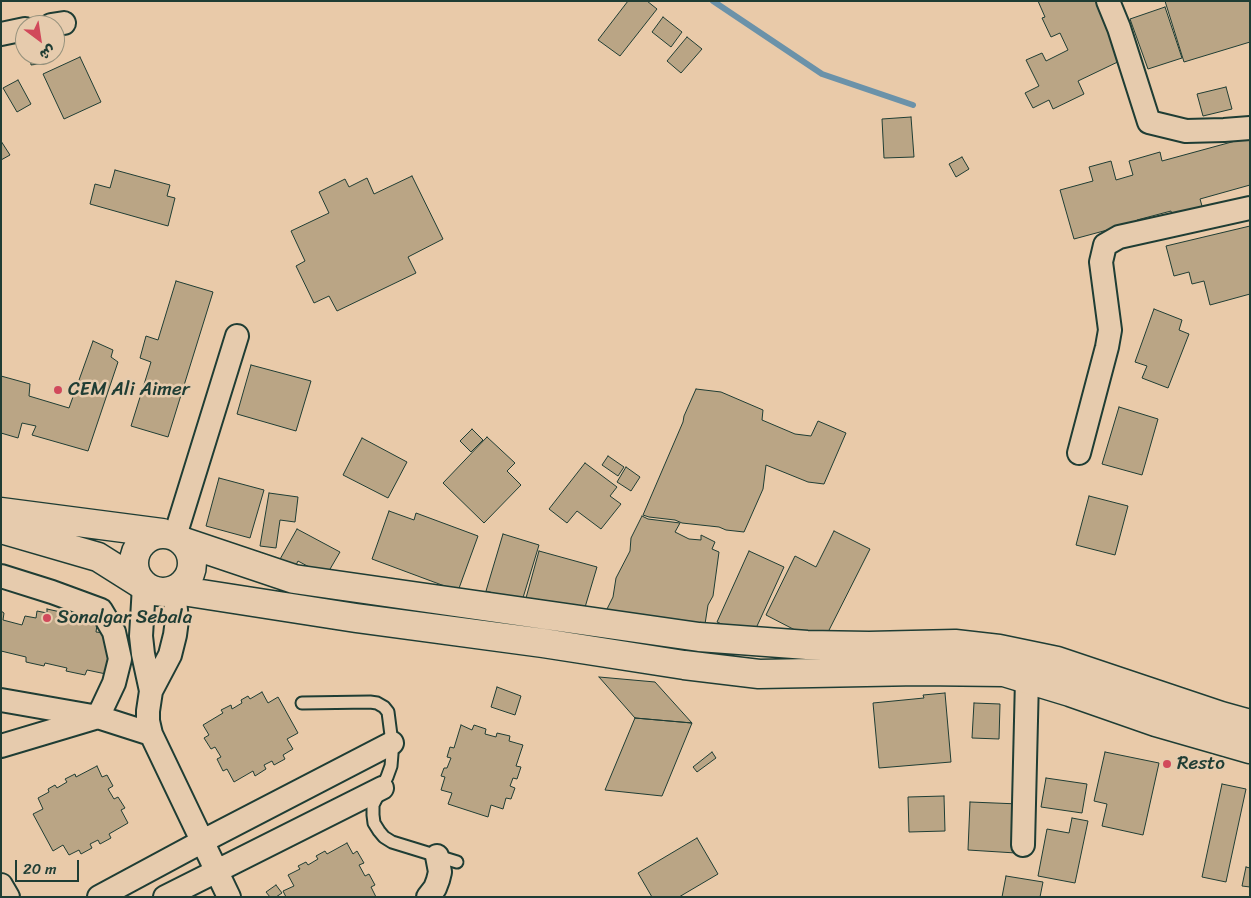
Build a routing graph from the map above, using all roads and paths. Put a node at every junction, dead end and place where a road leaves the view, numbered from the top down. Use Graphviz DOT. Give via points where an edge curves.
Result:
graph roads {
  1 [pos="1108,1"];
  2 [pos="15,31"];
  3 [pos="1,34"];
  4 [pos="1250,128"];
  5 [pos="1250,208"];
  6 [pos="237,336"];
  7 [pos="1079,453"];
  8 [pos="1,512"];
  9 [pos="1,529"];
  10 [pos="174,537"];
  11 [pos="1,576"];
  12 [pos="144,586"];
  13 [pos="175,590"];
  14 [pos="1027,679"];
  15 [pos="151,691"];
  16 [pos="1,700"];
  17 [pos="302,703"];
  18 [pos="98,717"];
  19 [pos="1250,724"];
  20 [pos="151,734"];
  21 [pos="392,743"];
  22 [pos="1,746"];
  23 [pos="1250,749"];
  24 [pos="382,788"];
  25 [pos="203,841"];
  26 [pos="1022,845"];
  27 [pos="447,859"];
  28 [pos="216,871"];
  29 [pos="1,885"];
  30 [pos="8,897"];
  31 [pos="99,897"];
  32 [pos="165,897"];
  33 [pos="229,897"];
  34 [pos="428,897"];
  1 -- 4 [label="street" via="1149,122 1186,131"];
  2 -- 3 [label="street"];
  5 -- 7 [label="street" via="1119,237 1105,245 1101,262 1110,330"];
  6 -- 10 [label="street"];
  8 -- 10 [label="main road"];
  9 -- 12 [label="main road" via="98,557"];
  10 -- 12 [label="main road" via="152,536 137,549 134,568"];
  10 -- 13 [label="main road" via="190,549 192,558 190,577"];
  10 -- 19 [label="main road" via="294,579 699,637 807,645 955,644 999,648 1056,662"];
  11 -- 18 [label="street" via="101,610 114,632 120,658 114,683"];
  12 -- 13 [label="main road" via="158,592"];
  12 -- 15 [label="street" via="141,636"];
  13 -- 14 [label="main road" via="759,674 1004,672"];
  13 -- 15 [label="street" via="175,635 170,655"];
  14 -- 23 [label="main road"];
  14 -- 26 [label="street"];
  15 -- 20 [label="street" via="148,716"];
  16 -- 18 [label="street"];
  17 -- 21 [label="lane" via="377,703 384,706 388,712"];
  18 -- 20 [label="street"];
  18 -- 22 [label="street"];
  20 -- 25 [label="street"];
  21 -- 24 [label="lane" via="391,766"];
  21 -- 25 [label="street"];
  24 -- 27 [label="lane" via="373,805 373,815 374,823 384,837"];
  24 -- 28 [label="street"];
  25 -- 28 [label="street"];
  25 -- 31 [label="street"];
  27 -- 34 [label="street"];
  28 -- 32 [label="street"];
  28 -- 33 [label="street"];
  29 -- 30 [label="street"];
}
